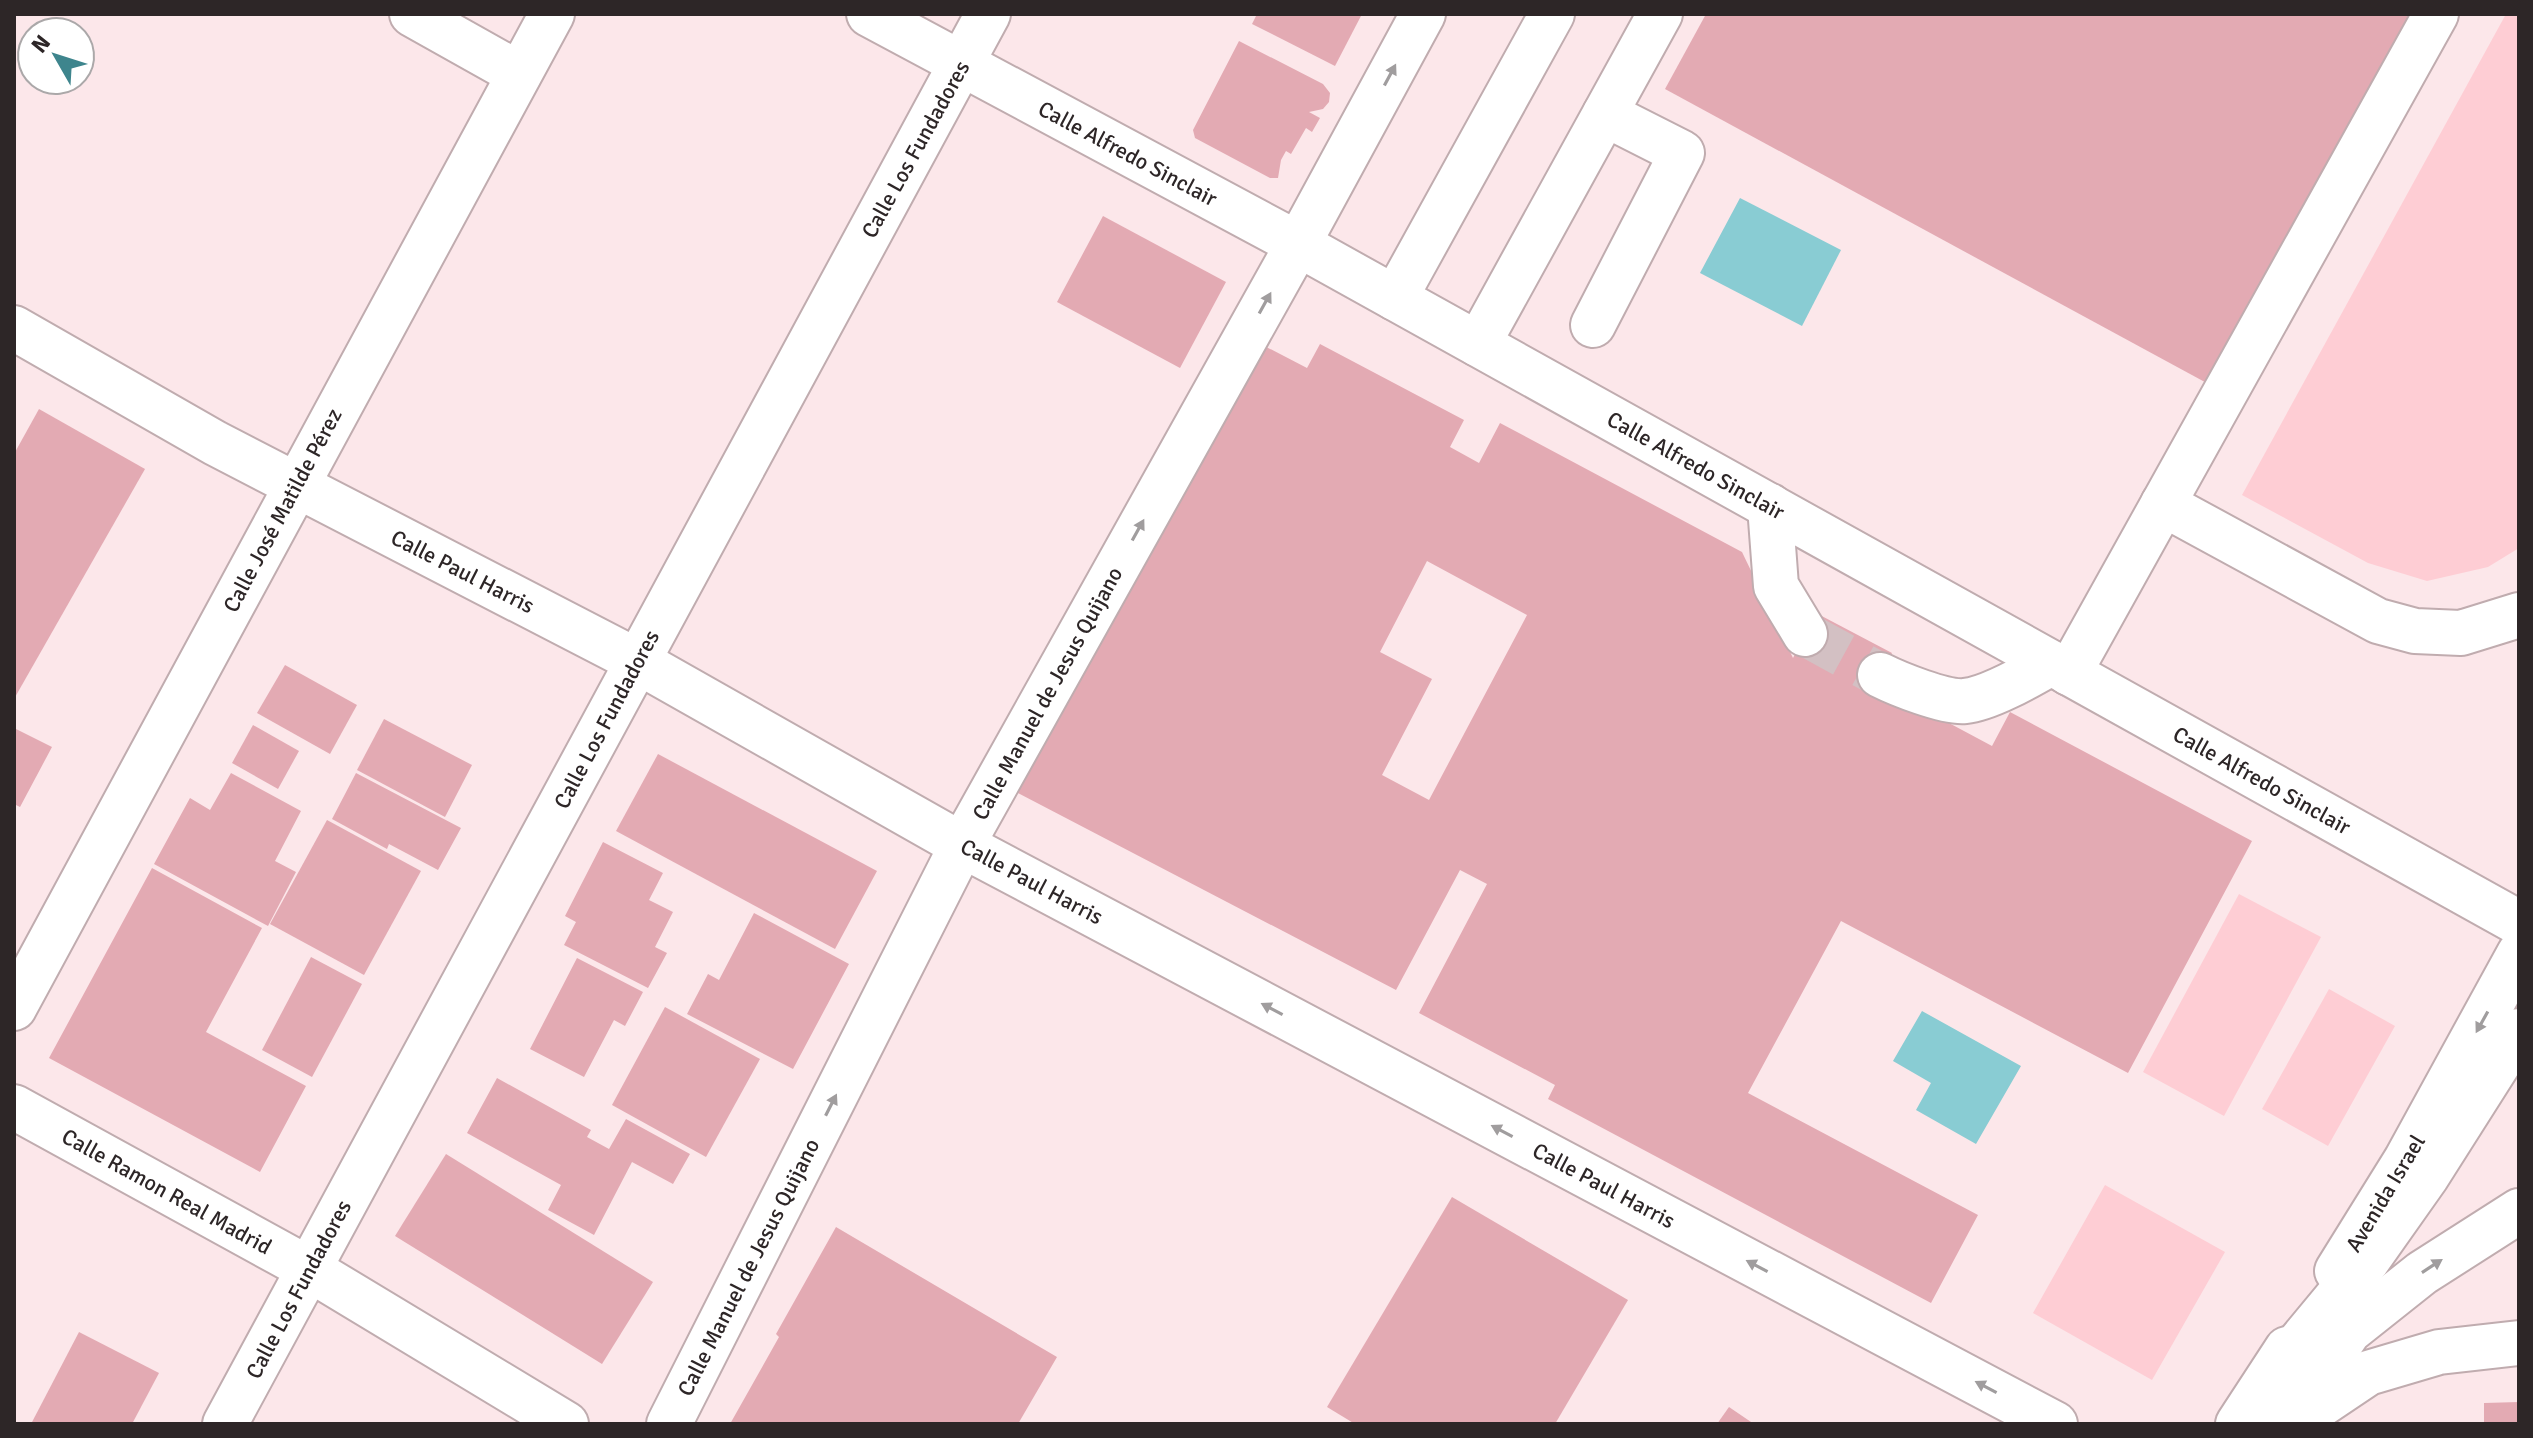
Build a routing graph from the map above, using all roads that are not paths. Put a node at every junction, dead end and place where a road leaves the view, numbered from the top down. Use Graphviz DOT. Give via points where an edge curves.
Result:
graph roads {
  1 [pos="412,14"];
  2 [pos="552,14"];
  3 [pos="869,14"];
  4 [pos="988,14"];
  5 [pos="1423,14"];
  6 [pos="1552,14"];
  7 [pos="1660,14"];
  8 [pos="2436,14"];
  9 [pos="962,64"];
  10 [pos="519,74"];
  11 [pos="1605,114"];
  12 [pos="1298,244"];
  13 [pos="1395,298"];
  14 [pos="1593,325"];
  15 [pos="14,328"];
  16 [pos="1478,344"];
  17 [pos="296,485"];
  18 [pos="2163,504"];
  19 [pos="1770,506"];
  20 [pos="2519,615"];
  21 [pos="1805,634"];
  22 [pos="637,661"];
  23 [pos="2060,668"];
  24 [pos="1880,675"];
  25 [pos="962,845"];
  26 [pos="2519,923"];
  27 [pos="2519,954"];
  28 [pos="14,1008"];
  29 [pos="2519,1031"];
  30 [pos="2519,1070"];
  31 [pos="14,1107"];
  32 [pos="2518,1213"];
  33 [pos="309,1269"];
  34 [pos="2349,1331"];
  35 [pos="2519,1343"];
  36 [pos="2266,1383"];
  37 [pos="225,1424"];
  38 [pos="566,1424"];
  39 [pos="669,1424"];
  40 [pos="2055,1424"];
  41 [pos="2238,1424"];
  42 [pos="2289,1424"];
  1 -- 10 [label="main road"];
  2 -- 10 [label="main road, Calle José Matilde Pérez"];
  3 -- 9 [label="main road, Calle Alfredo Sinclair"];
  4 -- 9 [label="main road, Calle Los Fundadores"];
  12 -- 5 [label="main road, Calle Manuel de Jesus Quijano, one-way"];
  6 -- 13 [label="main road"];
  7 -- 11 [label="main road"];
  8 -- 18 [label="main road"];
  9 -- 12 [label="main road, Calle Alfredo Sinclair"];
  9 -- 22 [label="main road, Calle Los Fundadores"];
  10 -- 17 [label="main road, Calle José Matilde Pérez"];
  11 -- 14 [label="main road" via="1682,153"];
  11 -- 16 [label="main road"];
  12 -- 13 [label="main road, Calle Alfredo Sinclair"];
  25 -- 12 [label="main road, Calle Manuel de Jesus Quijano, one-way"];
  13 -- 16 [label="main road, Calle Alfredo Sinclair"];
  15 -- 17 [label="main road, Calle Paul Harris"];
  16 -- 19 [label="main road, Calle Alfredo Sinclair"];
  17 -- 22 [label="main road, Calle Paul Harris"];
  17 -- 28 [label="main road, Calle José Matilde Pérez"];
  18 -- 20 [label="main road" via="2378,621 2415,631 2461,633"];
  18 -- 23 [label="main road"];
  19 -- 21 [label="main road" via="1776,586"];
  19 -- 23 [label="main road, Calle Alfredo Sinclair"];
  22 -- 25 [label="main road, Calle Paul Harris"];
  22 -- 33 [label="main road, Calle Los Fundadores"];
  23 -- 24 [label="main road" via="1963,702 1906,688"];
  23 -- 26 [label="main road, Calle Alfredo Sinclair"];
  39 -- 25 [label="main road, Calle Manuel de Jesus Quijano, one-way"];
  40 -- 25 [label="main road, Calle Paul Harris, one-way"];
  27 -- 36 [label="main road, Avenida Israel, one-way" via="2406,1160"];
  29 -- 36 [label="main road" via="2367,1261"];
  30 -- 34 [label="main road"];
  31 -- 33 [label="main road, Calle Ramon Real Madrid"];
  34 -- 32 [label="main road, one-way" via="2422,1273"];
  33 -- 37 [label="main road, Calle Los Fundadores"];
  33 -- 38 [label="main road, Calle Ramon Real Madrid"];
  34 -- 42 [label="main road"];
  35 -- 42 [label="main road" via="2439,1352 2368,1373"];
  36 -- 41 [label="main road, Avenida Israel"];
}
